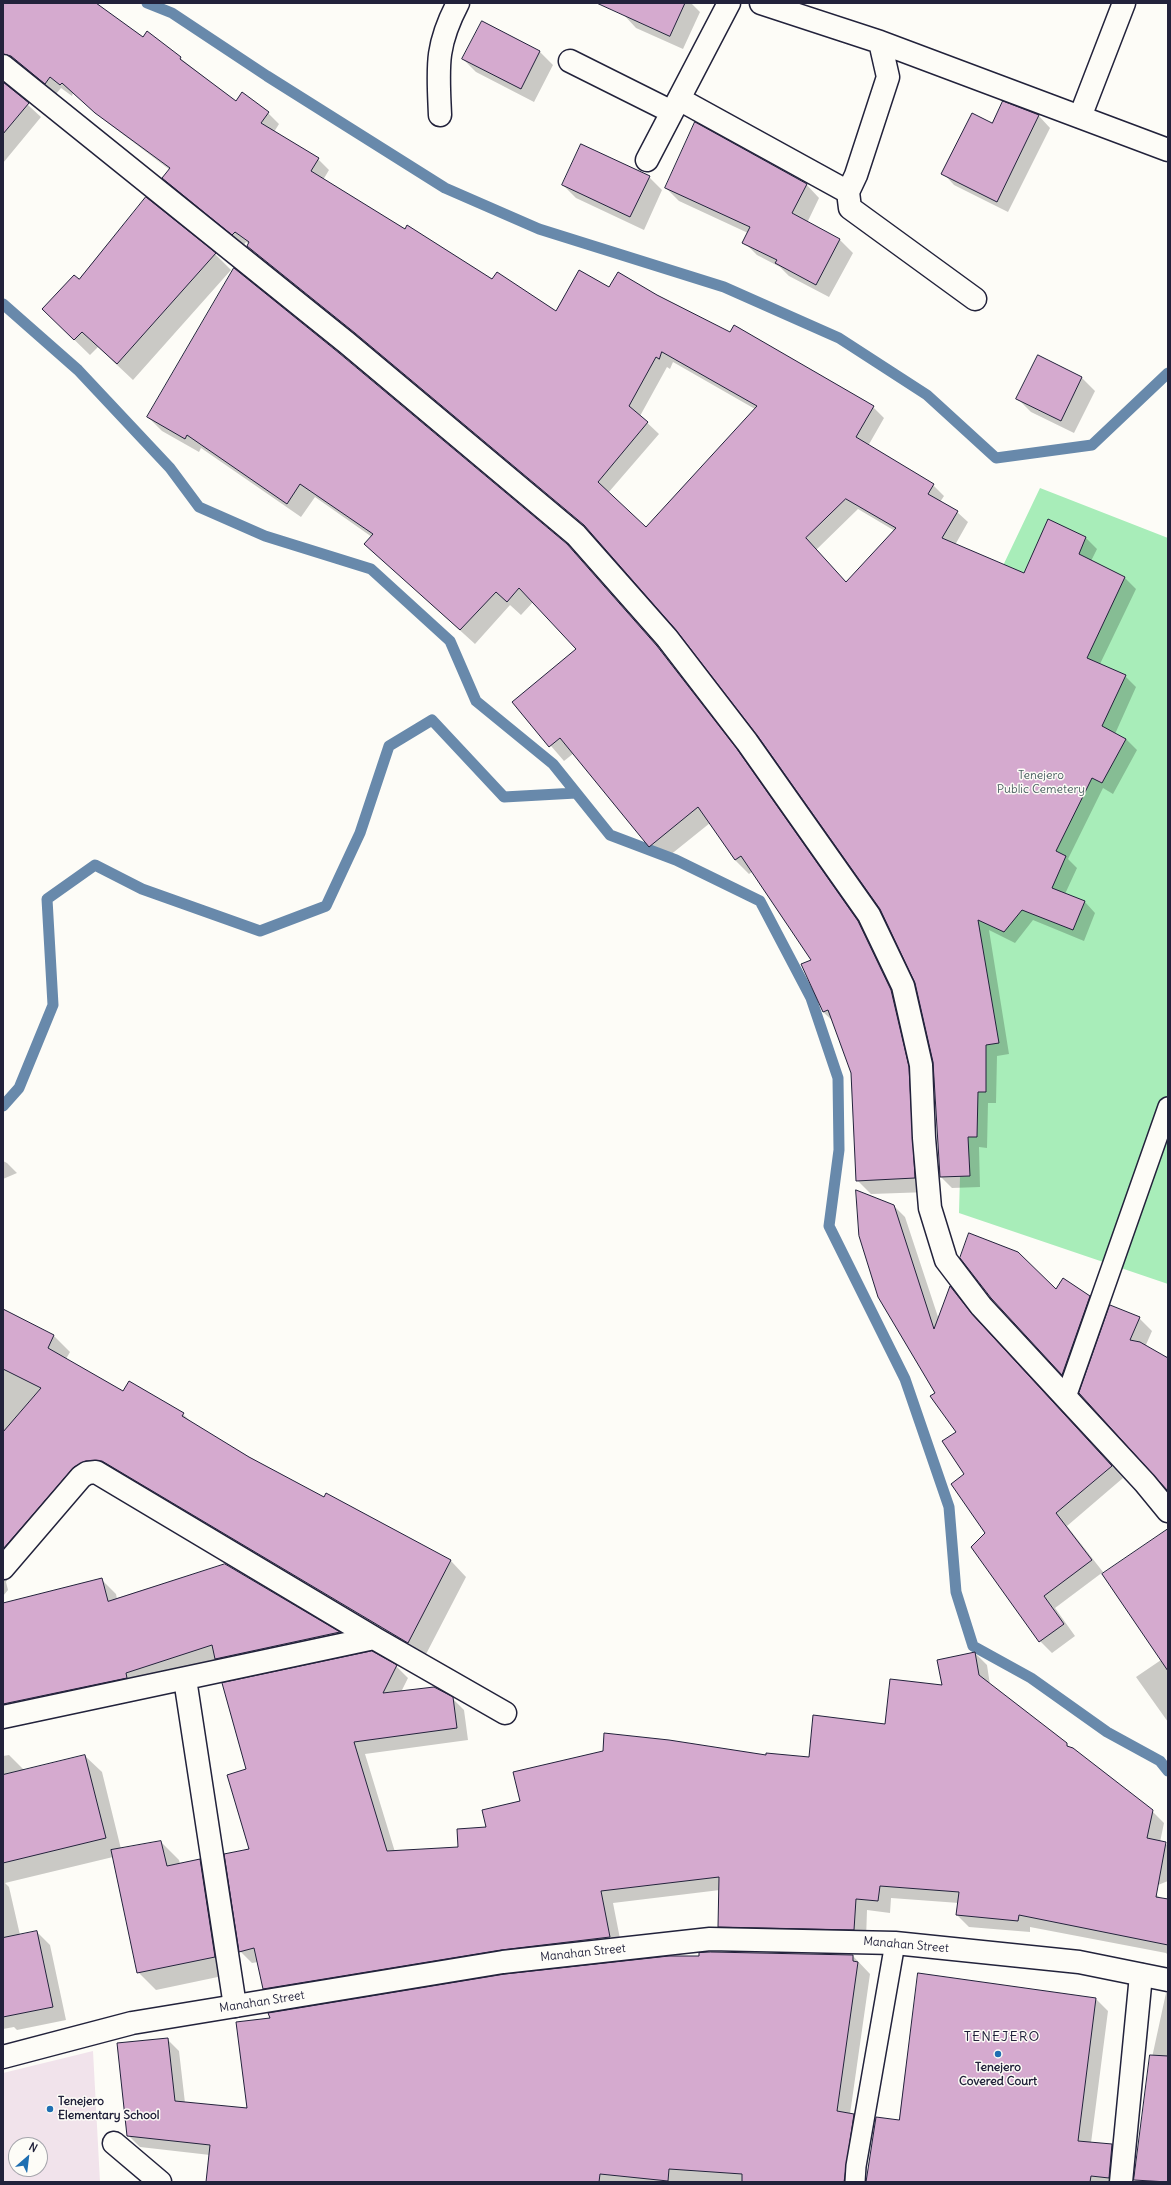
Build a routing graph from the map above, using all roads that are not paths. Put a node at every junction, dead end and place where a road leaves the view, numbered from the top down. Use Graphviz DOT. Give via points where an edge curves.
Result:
graph roads {
  1 [pos="458,3"];
  2 [pos="729,3"];
  3 [pos="761,3"];
  4 [pos="1124,3"];
  5 [pos="880,42"];
  6 [pos="570,61"];
  7 [pos="3,66"];
  8 [pos="675,105"];
  9 [pos="440,115"];
  10 [pos="1080,117"];
  11 [pos="1168,150"];
  12 [pos="647,160"];
  13 [pos="848,192"];
  14 [pos="975,299"];
  15 [pos="1168,1107"];
  16 [pos="1066,1397"];
  17 [pos="1168,1511"];
  18 [pos="3,1568"];
  19 [pos="374,1638"];
  20 [pos="184,1679"];
  21 [pos="505,1712"];
  22 [pos="3,1717"];
  23 [pos="895,1943"];
  24 [pos="1141,1975"];
  25 [pos="1168,1980"];
  26 [pos="234,2006"];
  27 [pos="3,2057"];
  28 [pos="114,2143"];
  29 [pos="160,2182"];
  30 [pos="855,2182"];
  31 [pos="1121,2182"];
  1 -- 9 [label="street" via="441,40 437,63"];
  2 -- 8 [label="street"];
  3 -- 5 [label="street"];
  4 -- 10 [label="street"];
  5 -- 10 [label="street"];
  5 -- 13 [label="street" via="888,77"];
  6 -- 8 [label="street"];
  7 -- 16 [label="street" via="347,343 576,535 667,638 747,742 868,915 903,986 921,1065 930,1208 946,1260 981,1306"];
  8 -- 12 [label="street"];
  8 -- 13 [label="street"];
  10 -- 11 [label="street"];
  13 -- 14 [label="street" via="850,208"];
  15 -- 16 [label="lane"];
  16 -- 17 [label="street" via="1146,1483"];
  18 -- 19 [label="street" via="81,1477 96,1472"];
  19 -- 20 [label="street"];
  19 -- 21 [label="street"];
  20 -- 22 [label="street"];
  20 -- 26 [label="street"];
  23 -- 24 [label="street, Manahan Street" via="1079,1962"];
  23 -- 26 [label="street, Manahan Street" via="710,1939 503,1962"];
  23 -- 30 [label="lane"];
  24 -- 25 [label="street, Manahan Street"];
  24 -- 31 [label="street"];
  26 -- 27 [label="street, Manahan Street" via="132,2023"];
  28 -- 29 [label="street"];
}
